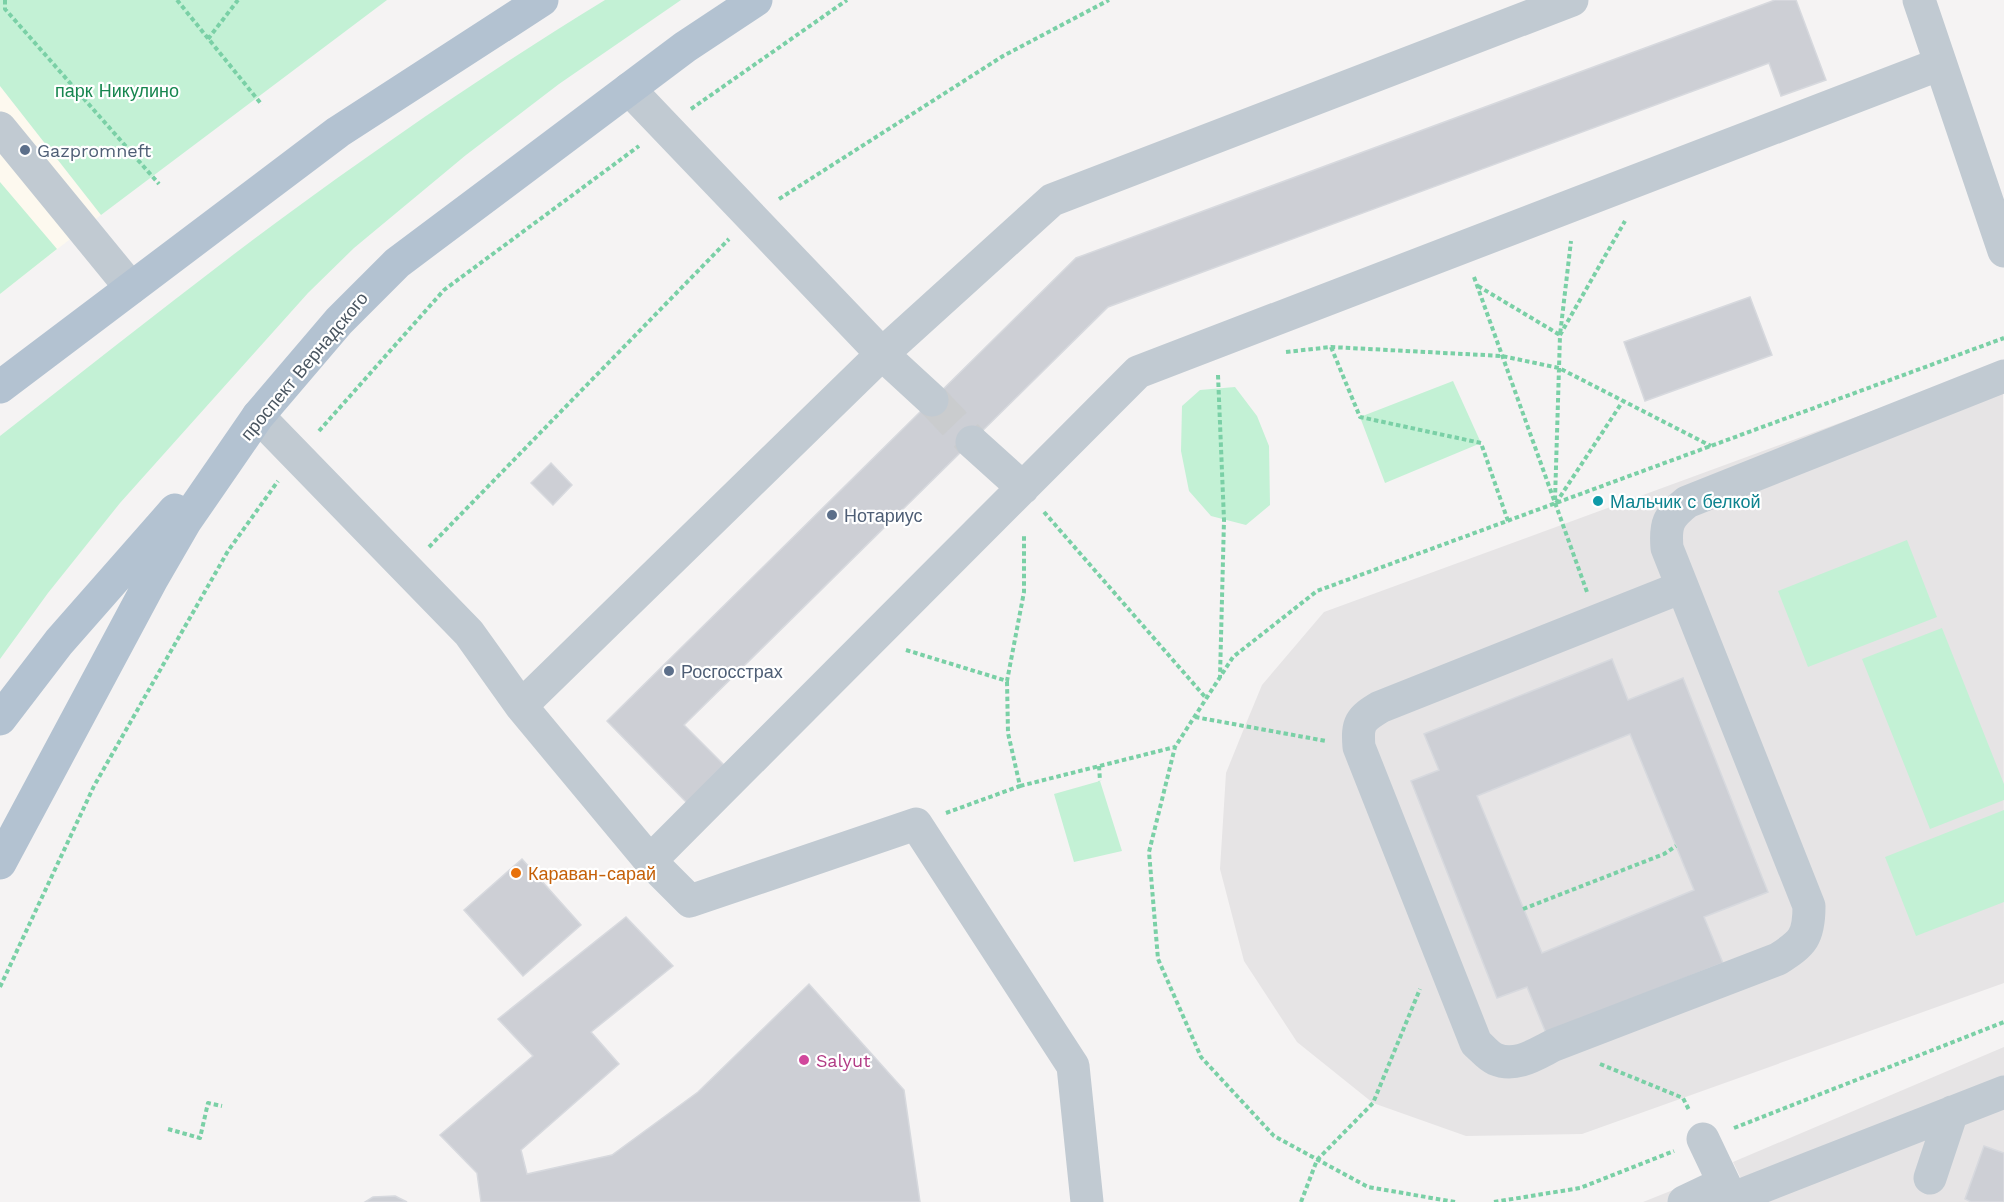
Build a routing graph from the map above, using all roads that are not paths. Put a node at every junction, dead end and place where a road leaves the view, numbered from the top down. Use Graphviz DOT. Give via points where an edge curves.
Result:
graph roads {
  1 [pos="542,0"];
  2 [pos="1572,0"];
  3 [pos="1919,0"];
  4 [pos="750,3"];
  5 [pos="1940,64"];
  6 [pos="629,89"];
  7 [pos="0,128"];
  8 [pos="2004,251"];
  9 [pos="131,288"];
  10 [pos="882,354"];
  11 [pos="2004,376"];
  12 [pos="0,387"];
  13 [pos="932,400"];
  14 [pos="258,416"];
  15 [pos="972,442"];
  16 [pos="1023,489"];
  17 [pos="1682,587"];
  18 [pos="521,706"];
  19 [pos="0,719"];
  20 [pos="650,861"];
  21 [pos="0,863"];
  22 [pos="2004,1092"];
  23 [pos="1952,1112"];
  24 [pos="1703,1139"];
  25 [pos="1930,1178"];
  26 [pos="1791,1190"];
  27 [pos="1730,1194"];
  28 [pos="1087,1202"];
  29 [pos="1684,1202"];
  1 -- 9 [label="main road" via="338,132"];
  2 -- 10 [label="lane" via="1052,200"];
  3 -- 5 [label="lane"];
  4 -- 6 [label="main road, проспект Вернадского"];
  5 -- 8 [label="lane"];
  5 -- 16 [label="lane" via="1138,372"];
  6 -- 10 [label="lane"];
  6 -- 14 [label="main road, проспект Вернадского" via="397,262 339,321"];
  7 -- 9 [label="lane"];
  9 -- 12 [label="main road"];
  10 -- 13 [label="lane"];
  10 -- 18 [label="lane"];
  11 -- 17 [label="lane" via="1687,502 1673,513 1666,528 1667,548"];
  14 -- 18 [label="lane" via="468,633"];
  14 -- 19 [label="main road" via="59,642"];
  14 -- 21 [label="main road, проспект Вернадского" via="152,579"];
  15 -- 16 [label="lane"];
  16 -- 20 [label="lane"];
  17 -- 17 [label="lane" via="1380,707 1364,717 1358,730 1359,747 1476,1043 1494,1058 1510,1062 1527,1059 1554,1045 1778,959 1798,946 1809,926 1809,906"];
  18 -- 20 [label="lane"];
  20 -- 28 [label="lane" via="690,901 916,824 1073,1066"];
  22 -- 23 [label="lane"];
  23 -- 25 [label="lane"];
  23 -- 26 [label="lane"];
  24 -- 27 [label="lane"];
  26 -- 27 [label="lane"];
  27 -- 29 [label="lane"];
}
